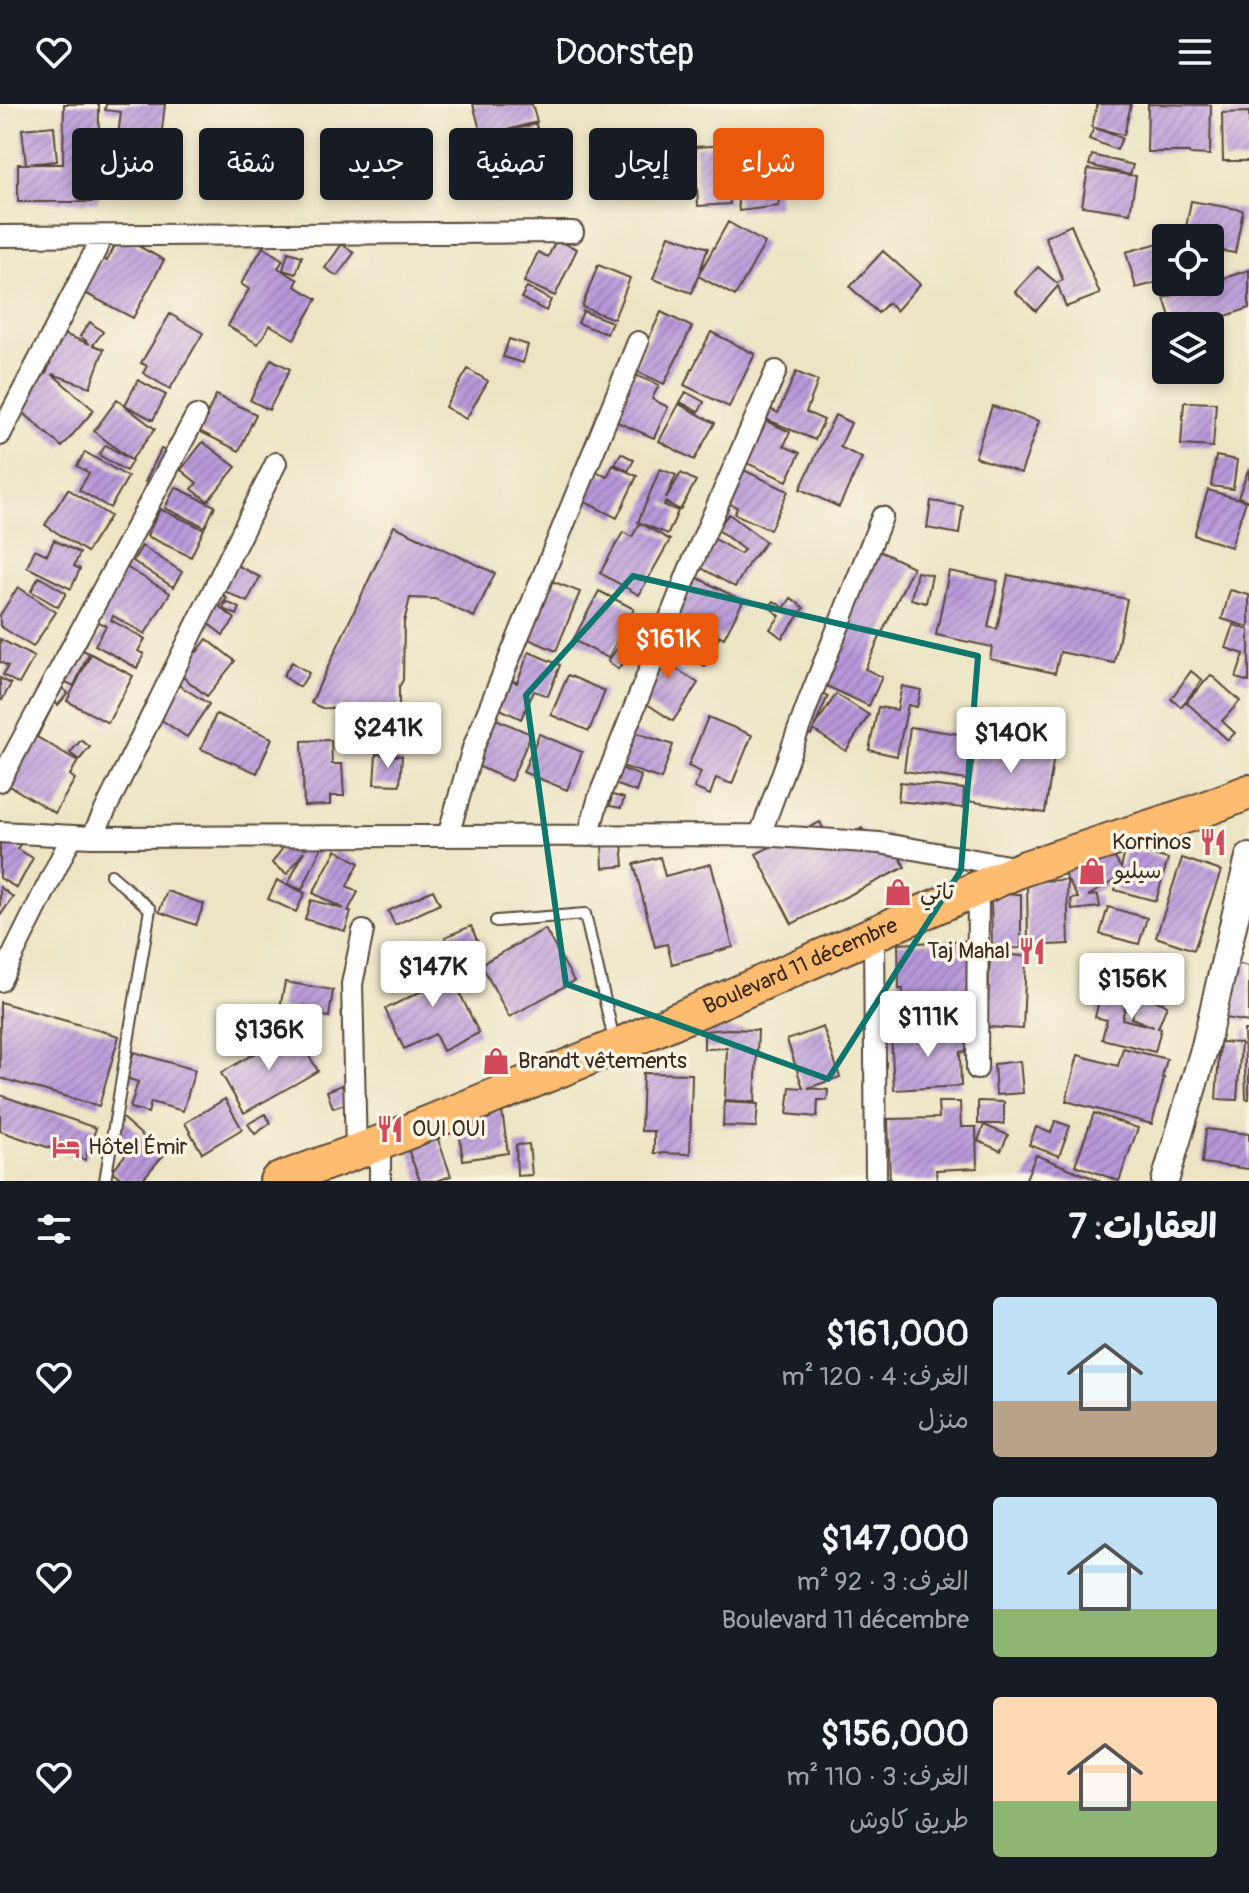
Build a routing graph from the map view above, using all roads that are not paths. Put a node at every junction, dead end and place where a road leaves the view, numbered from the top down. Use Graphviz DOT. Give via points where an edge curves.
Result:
graph roads {
  1 [pos="573,232"];
  2 [pos="0,236"];
  3 [pos="103,236"];
  4 [pos="638,342"];
  5 [pos="776,371"];
  6 [pos="196,416"];
  7 [pos="0,435"];
  8 [pos="276,463"];
  9 [pos="882,517"];
  10 [pos="0,781"];
  11 [pos="1249,792"];
  12 [pos="0,832"];
  13 [pos="760,835"];
  14 [pos="448,836"];
  15 [pos="588,836"];
  16 [pos="82,837"];
  17 [pos="1249,857"];
  18 [pos="1022,869"];
  19 [pos="111,875"];
  20 [pos="978,889"];
  21 [pos="496,921"];
  22 [pos="363,931"];
  23 [pos="874,934"];
  24 [pos="0,981"];
  25 [pos="615,1047"];
  26 [pos="977,1069"];
  27 [pos="368,1148"];
  28 [pos="876,1177"];
  29 [pos="105,1181"];
  30 [pos="277,1181"];
  31 [pos="380,1181"];
  32 [pos="1165,1181"];
  1 -- 3 [label="street"];
  2 -- 3 [label="street"];
  3 -- 7 [label="street"];
  4 -- 14 [label="street" via="473,748"];
  5 -- 15 [label="street" via="689,570"];
  6 -- 10 [label="street"];
  8 -- 16 [label="street"];
  9 -- 13 [label="street"];
  11 -- 18 [label="main road, Boulevard 11 décembre"];
  12 -- 16 [label="street"];
  13 -- 15 [label="street"];
  13 -- 18 [label="street" via="880,843"];
  14 -- 15 [label="street"];
  14 -- 16 [label="street"];
  16 -- 24 [label="street"];
  17 -- 32 [label="street" via="1205,1046"];
  18 -- 20 [label="main road, Boulevard 11 décembre"];
  19 -- 29 [label="lane" via="150,909"];
  20 -- 23 [label="main road, Boulevard 11 décembre"];
  20 -- 26 [label="street"];
  21 -- 25 [label="lane" via="585,914"];
  22 -- 27 [label="street" via="352,984"];
  23 -- 25 [label="main road, Boulevard 11 décembre"];
  23 -- 28 [label="street"];
  25 -- 27 [label="main road, Boulevard 11 décembre"];
  27 -- 30 [label="main road, Boulevard 11 décembre"];
  27 -- 31 [label="street"];
}
